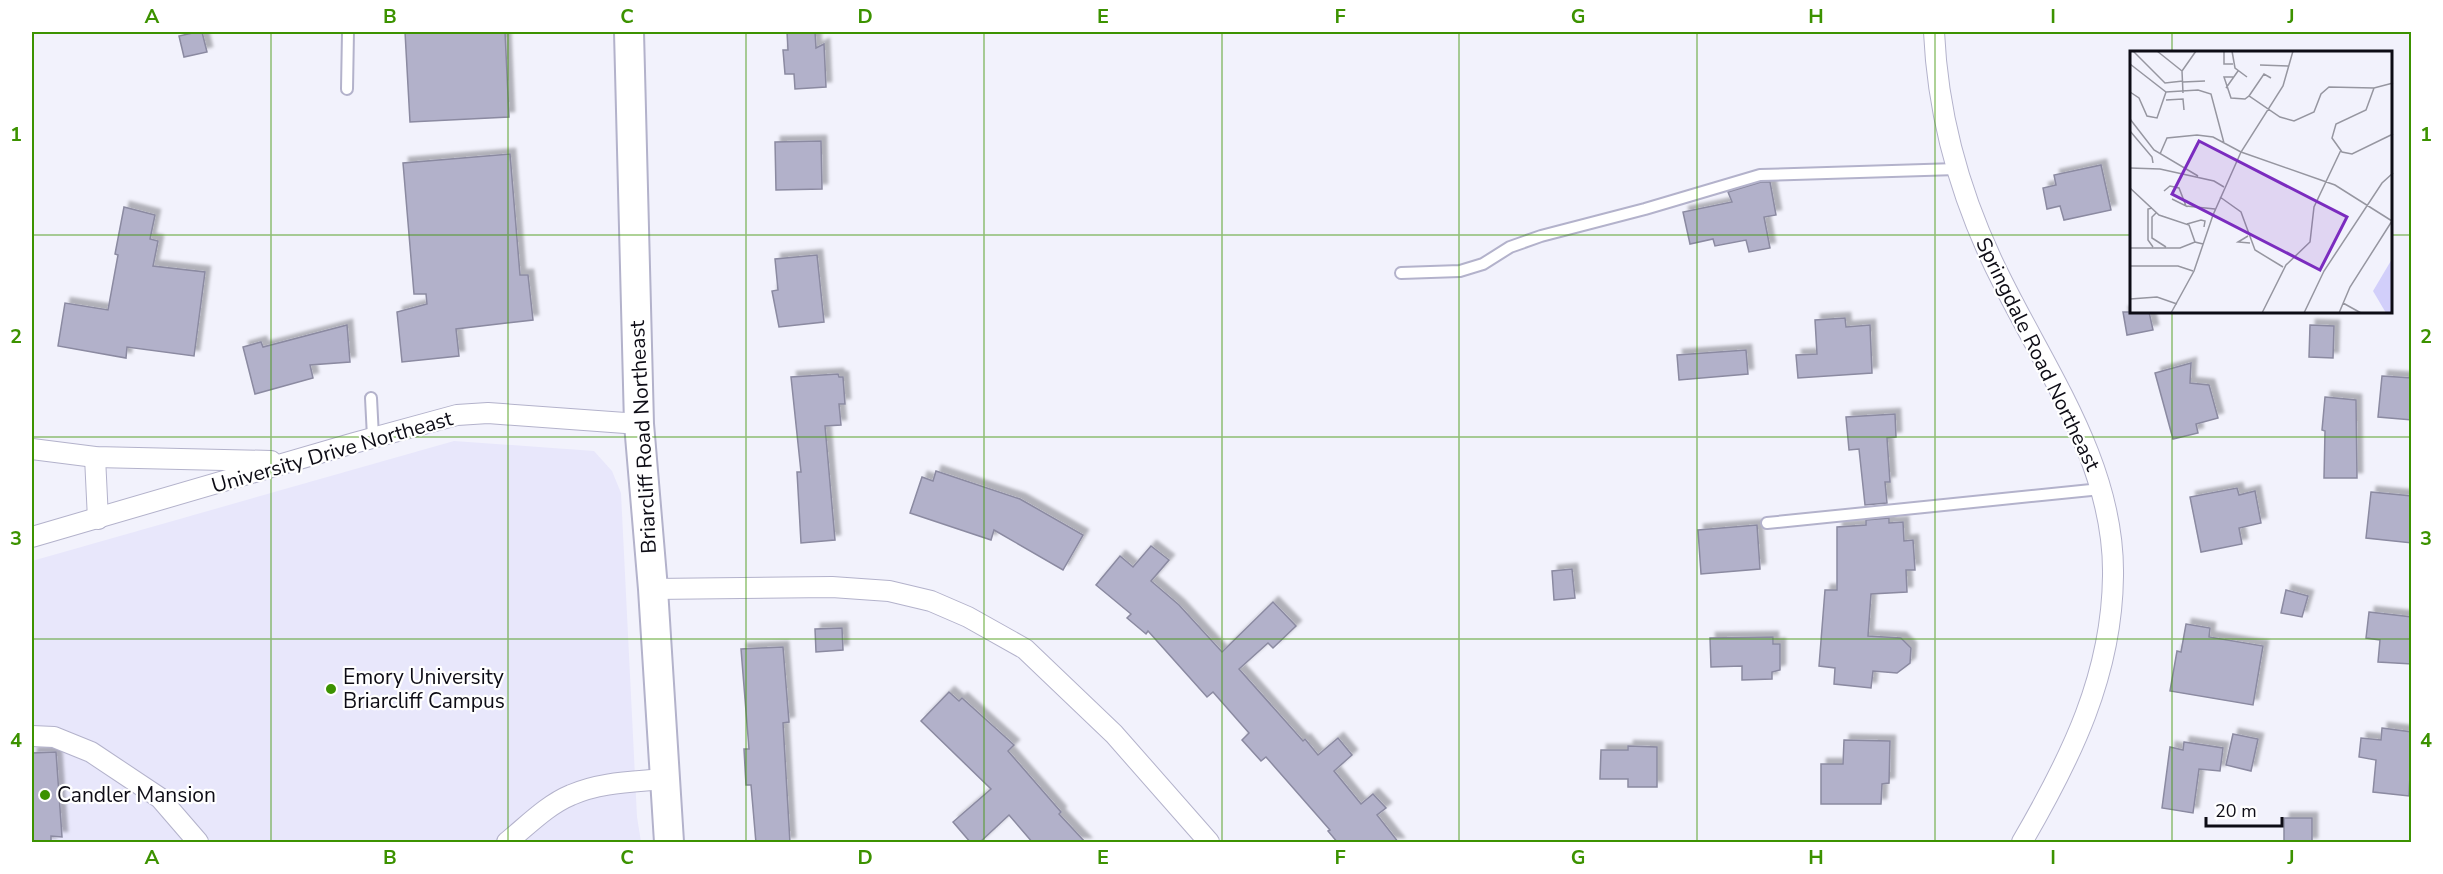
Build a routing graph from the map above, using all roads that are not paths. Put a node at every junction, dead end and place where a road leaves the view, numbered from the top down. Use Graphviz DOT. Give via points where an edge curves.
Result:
graph roads {
  1 [pos="348,32"];
  2 [pos="629,32"];
  3 [pos="1934,32"];
  4 [pos="347,89"];
  5 [pos="1957,169"];
  6 [pos="1401,273"];
  7 [pos="371,398"];
  8 [pos="639,424"];
  9 [pos="373,438"];
  10 [pos="32,449"];
  11 [pos="95,457"];
  12 [pos="291,461"];
  13 [pos="2102,489"];
  14 [pos="98,519"];
  15 [pos="1767,523"];
  16 [pos="32,537"];
  17 [pos="652,589"];
  18 [pos="32,736"];
  19 [pos="663,778"];
  20 [pos="198,843"];
  21 [pos="507,843"];
  22 [pos="669,843"];
  23 [pos="1209,843"];
  24 [pos="2022,843"];
  1 -- 4 [label="lane"];
  2 -- 8 [label="main road, Briarcliff Road Northeast"];
  3 -- 5 [label="street, Springdale Road Northeast" via="1939,90"];
  5 -- 6 [label="lane" via="1760,175 1541,236 1460,271"];
  5 -- 13 [label="street, Springdale Road Northeast" via="2001,281 2069,408"];
  7 -- 9 [label="lane"];
  8 -- 9 [label="street, University Drive Northeast" via="488,413 457,415"];
  8 -- 17 [label="main road, Briarcliff Road Northeast"];
  9 -- 12 [label="street, University Drive Northeast"];
  10 -- 11 [label="street"];
  11 -- 12 [label="street"];
  11 -- 14 [label="street"];
  12 -- 14 [label="street, University Drive Northeast"];
  13 -- 15 [label="lane"];
  13 -- 24 [label="street, Springdale Road Northeast" via="2113,575 2102,663 2073,748"];
  14 -- 16 [label="street, University Drive Northeast"];
  17 -- 19 [label="main road, Briarcliff Road Northeast"];
  17 -- 23 [label="street" via="866,589 931,601 959,613 1025,649 1114,735"];
  18 -- 20 [label="street" via="54,737 91,752 160,798"];
  19 -- 21 [label="street" via="608,784 570,795"];
  19 -- 22 [label="main road, Briarcliff Road Northeast"];
}
